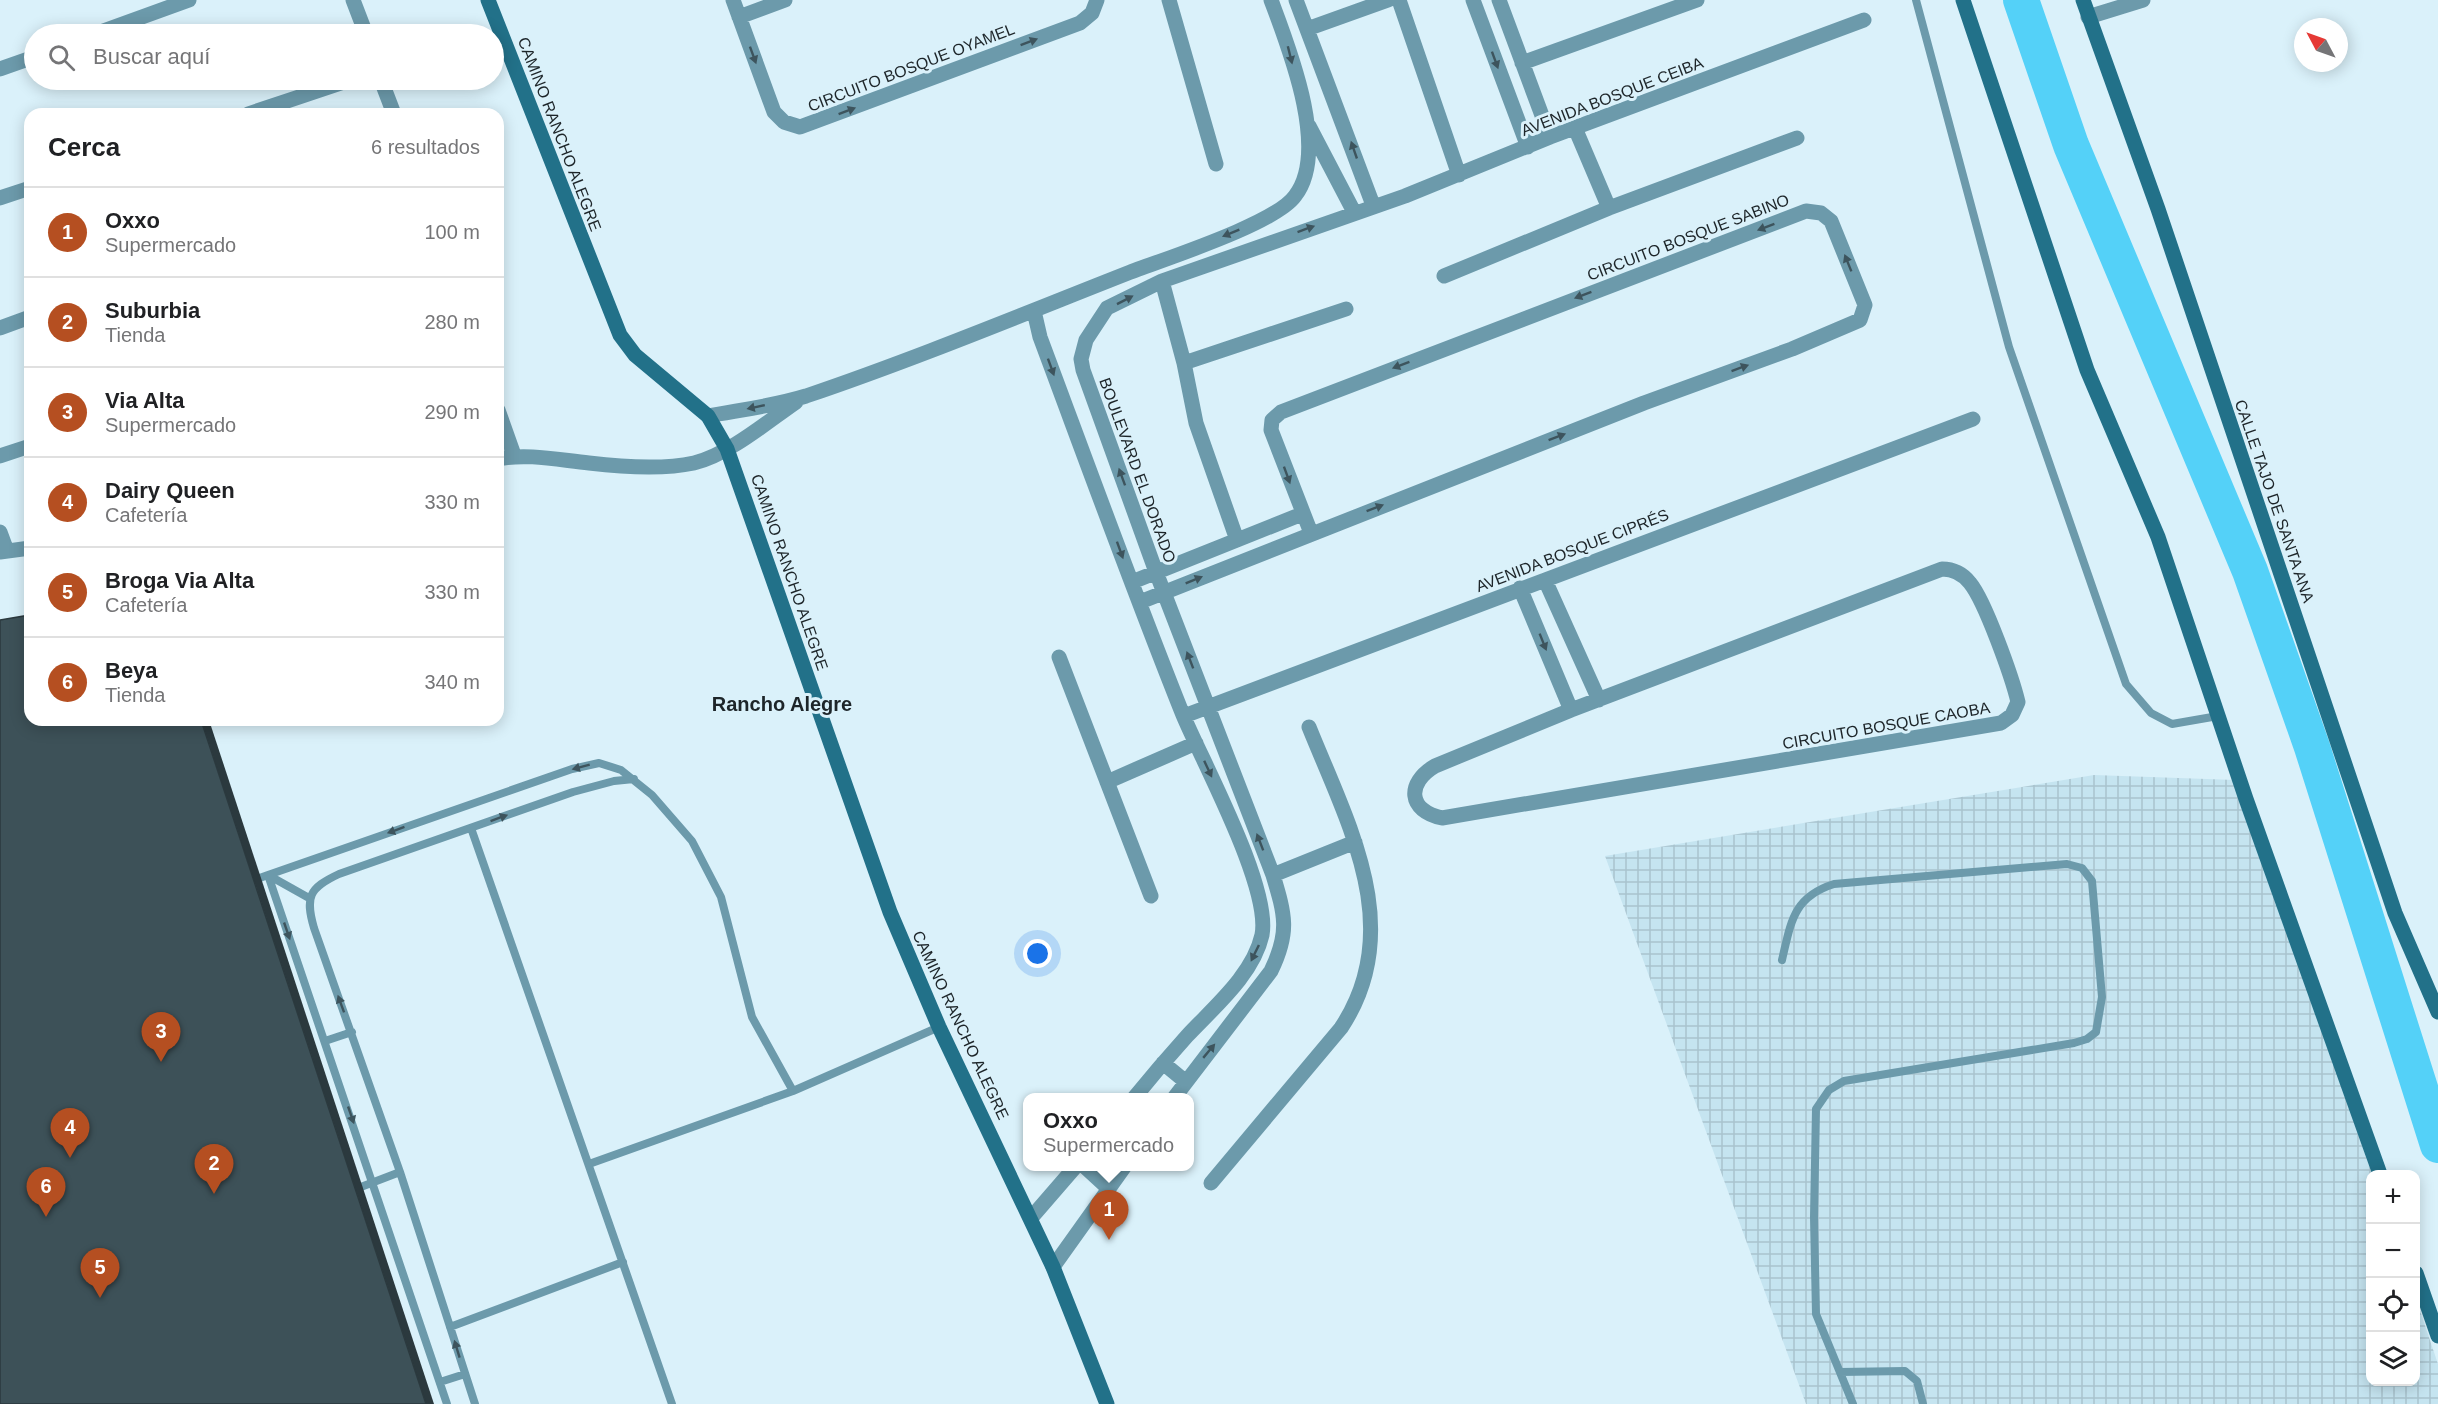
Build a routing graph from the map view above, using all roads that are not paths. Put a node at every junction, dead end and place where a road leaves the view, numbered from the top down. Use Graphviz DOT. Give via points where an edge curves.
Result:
graph roads {
  1 [pos="189,0"];
  2 [pos="353,0"];
  3 [pos="488,0"];
  4 [pos="733,0"];
  5 [pos="785,0"];
  6 [pos="1097,0"];
  7 [pos="1169,0"];
  8 [pos="1271,0"];
  9 [pos="1296,0"];
  10 [pos="1388,0"];
  11 [pos="1399,0"];
  12 [pos="1491,0"];
  13 [pos="1499,0"];
  14 [pos="1697,0"];
  15 [pos="1916,0"];
  16 [pos="1963,0"];
  17 [pos="2083,0"];
  18 [pos="2143,0"];
  19 [pos="1474,2"];
  20 [pos="739,17"];
  21 [pos="2088,17"];
  22 [pos="1864,20"];
  23 [pos="123,24"];
  24 [pos="362,24"];
  25 [pos="497,24"];
  26 [pos="1306,29"];
  27 [pos="504,41"];
  28 [pos="24,61"];
  29 [pos="1522,63"];
  30 [pos="0,69"];
  31 [pos="320,90"];
  32 [pos="385,90"];
  33 [pos="266,108"];
  34 [pos="392,108"];
  35 [pos="1306,120"];
  36 [pos="1575,128"];
  37 [pos="1550,137"];
  38 [pos="1797,138"];
  39 [pos="1528,147"];
  40 [pos="1216,164"];
  41 [pos="1459,175"];
  42 [pos="24,190"];
  43 [pos="0,198"];
  44 [pos="1373,205"];
  45 [pos="1609,208"];
  46 [pos="1354,212"];
  47 [pos="1444,276"];
  48 [pos="1162,281"];
  49 [pos="1346,309"];
  50 [pos="1034,311"];
  51 [pos="24,319"];
  52 [pos="0,328"];
  53 [pos="1184,363"];
  54 [pos="803,397"];
  55 [pos="708,416"];
  56 [pos="1973,419"];
  57 [pos="504,427"];
  58 [pos="24,448"];
  59 [pos="727,449"];
  60 [pos="514,455"];
  61 [pos="0,456"];
  62 [pos="504,458"];
  63 [pos="1302,514"];
  64 [pos="0,532"];
  65 [pos="1311,533"];
  66 [pos="1237,540"];
  67 [pos="24,549"];
  68 [pos="3,552"];
  69 [pos="1156,572"];
  70 [pos="1545,580"];
  71 [pos="1132,582"];
  72 [pos="1520,588"];
  73 [pos="1165,592"];
  74 [pos="1140,602"];
  75 [pos="1059,657"];
  76 [pos="1599,700"];
  77 [pos="1208,706"];
  78 [pos="1571,711"];
  79 [pos="1184,716"];
  80 [pos="2218,716"];
  81 [pos="1309,727"];
  82 [pos="1196,743"];
  83 [pos="634,779"];
  84 [pos="1107,782"];
  85 [pos="471,828"];
  86 [pos="1355,842"];
  87 [pos="268,875"];
  88 [pos="1273,875"];
  89 [pos="246,882"];
  90 [pos="1151,896"];
  91 [pos="309,898"];
  92 [pos="1782,960"];
  93 [pos="2438,1012"];
  94 [pos="939,1027"];
  95 [pos="352,1032"];
  96 [pos="325,1041"];
  97 [pos="1163,1063"];
  98 [pos="1186,1082"];
  99 [pos="793,1091"];
  100 [pos="1138,1093"];
  101 [pos="1178,1093"];
  102 [pos="589,1164"];
  103 [pos="2379,1170"];
  104 [pos="1072,1171"];
  105 [pos="1088,1171"];
  106 [pos="1122,1171"];
  107 [pos="400,1172"];
  108 [pos="374,1182"];
  109 [pos="1211,1183"];
  110 [pos="1109,1190"];
  111 [pos="343,1193"];
  112 [pos="1031,1218"];
  113 [pos="623,1262"];
  114 [pos="1053,1266"];
  115 [pos="2417,1278"];
  116 [pos="450,1327"];
  117 [pos="2438,1336"];
  118 [pos="1840,1372"];
  119 [pos="465,1374"];
  120 [pos="440,1382"];
  121 [pos="447,1404"];
  122 [pos="475,1404"];
  123 [pos="672,1404"];
  124 [pos="1107,1404"];
  125 [pos="1853,1404"];
  126 [pos="1923,1404"];
  1 -- 23 [label="street"];
  2 -- 24 [label="street"];
  3 -- 25 [label="street, CAMINO RANCHO ALEGRE"];
  4 -- 20 [label="street, CIRCUITO BOSQUE OYAMEL"];
  5 -- 20 [label="street"];
  20 -- 6 [label="street, CIRCUITO BOSQUE OYAMEL, one-way" via="774,112 784,122 800,127 1080,23 1092,13"];
  7 -- 40 [label="street"];
  8 -- 35 [label="street, one-way" via="1288,47"];
  9 -- 26 [label="street"];
  10 -- 26 [label="street"];
  11 -- 41 [label="street"];
  12 -- 19 [label="street"];
  13 -- 29 [label="street"];
  14 -- 29 [label="street"];
  15 -- 80 [label="lane" via="2009,347 2126,684 2151,713 2172,724"];
  16 -- 80 [label="street" via="2087,370 2158,537"];
  17 -- 21 [label="street, CALLE TAJO DE SANTA ANA"];
  18 -- 21 [label="street"];
  19 -- 39 [label="street, one-way"];
  21 -- 93 [label="street, CALLE TAJO DE SANTA ANA" via="2158,209 2395,913"];
  22 -- 36 [label="street, AVENIDA BOSQUE CEIBA"];
  44 -- 26 [label="street, one-way"];
  27 -- 55 [label="street, CAMINO RANCHO ALEGRE" via="620,335 635,355"];
  28 -- 30 [label="street"];
  29 -- 37 [label="street"];
  31 -- 33 [label="street"];
  32 -- 34 [label="street"];
  35 -- 46 [label="street"];
  35 -- 50 [label="street, one-way" via="1307,166 1296,195 1284,208"];
  36 -- 37 [label="street, AVENIDA BOSQUE CEIBA"];
  36 -- 45 [label="street"];
  37 -- 39 [label="street, AVENIDA BOSQUE CEIBA"];
  38 -- 45 [label="street"];
  39 -- 41 [label="street, AVENIDA BOSQUE CEIBA"];
  41 -- 44 [label="street, AVENIDA BOSQUE CEIBA"];
  42 -- 43 [label="street"];
  44 -- 46 [label="street, BOULEVARD EL DORADO"];
  45 -- 47 [label="street"];
  48 -- 46 [label="street, BOULEVARD EL DORADO, one-way"];
  48 -- 53 [label="street"];
  69 -- 48 [label="street, BOULEVARD EL DORADO, one-way" via="1081,359 1086,340 1107,308"];
  49 -- 53 [label="street"];
  50 -- 54 [label="street"];
  50 -- 71 [label="street, one-way" via="1040,338"];
  51 -- 52 [label="street"];
  53 -- 66 [label="street" via="1196,423"];
  54 -- 55 [label="street, one-way"];
  54 -- 59 [label="street"];
  55 -- 59 [label="street, CAMINO RANCHO ALEGRE"];
  56 -- 70 [label="street, AVENIDA BOSQUE CIPRÉS"];
  57 -- 60 [label="street"];
  58 -- 61 [label="street"];
  59 -- 60 [label="street" via="695,462 662,466 594,464"];
  59 -- 94 [label="street, CAMINO RANCHO ALEGRE" via="852,811"];
  60 -- 62 [label="street"];
  63 -- 65 [label="street, CIRCUITO BOSQUE SABINO"];
  65 -- 63 [label="street, CIRCUITO BOSQUE SABINO, one-way" via="1860,320 1865,305 1831,222 1821,213 1806,211 1281,412 1272,420 1270,430"];
  63 -- 66 [label="street"];
  64 -- 68 [label="street"];
  73 -- 65 [label="street, CIRCUITO BOSQUE SABINO, one-way"];
  66 -- 69 [label="street"];
  67 -- 68 [label="street"];
  69 -- 71 [label="street"];
  69 -- 73 [label="street, BOULEVARD EL DORADO"];
  70 -- 72 [label="street, AVENIDA BOSQUE CIPRÉS"];
  70 -- 76 [label="street"];
  71 -- 74 [label="street"];
  72 -- 77 [label="street, AVENIDA BOSQUE CIPRÉS"];
  72 -- 78 [label="street, one-way"];
  73 -- 74 [label="street, CIRCUITO BOSQUE SABINO"];
  77 -- 73 [label="street, BOULEVARD EL DORADO, one-way"];
  74 -- 79 [label="street"];
  75 -- 84 [label="street"];
  76 -- 78 [label="street, CIRCUITO BOSQUE CAOBA"];
  76 -- 78 [label="street, CIRCUITO BOSQUE CAOBA" via="1942,569 1956,571 1971,584 1991,626 2018,702 2012,715 2001,723 1442,818 1426,812 1414,796 1416,782 1435,766"];
  77 -- 79 [label="street, AVENIDA BOSQUE CIPRÉS"];
  88 -- 77 [label="street, BOULEVARD EL DORADO, one-way"];
  79 -- 82 [label="street"];
  80 -- 103 [label="street"];
  81 -- 86 [label="street"];
  82 -- 84 [label="street"];
  82 -- 97 [label="street, one-way" via="1233,825 1260,900 1262,932 1256,954 1237,983"];
  85 -- 83 [label="lane, one-way" via="584,789"];
  83 -- 87 [label="lane, one-way" via="611,764 589,764"];
  83 -- 99 [label="lane" via="692,841 708,871 730,925 752,1017"];
  84 -- 90 [label="street"];
  85 -- 91 [label="lane" via="339,874 315,888"];
  85 -- 102 [label="lane"];
  86 -- 88 [label="street"];
  86 -- 109 [label="street" via="1372,912 1368,967 1353,1011"];
  87 -- 89 [label="lane"];
  87 -- 91 [label="lane"];
  87 -- 96 [label="lane, one-way"];
  98 -- 88 [label="street, BOULEVARD EL DORADO, one-way" via="1271,971 1280,952 1284,915"];
  95 -- 91 [label="lane, one-way" via="314,928"];
  92 -- 118 [label="lane" via="1798,907 1816,890 1834,884 2067,864 2082,868 2092,881 2102,997 2096,1032 2074,1043 1844,1081 1829,1090 1816,1109 1816,1314"];
  94 -- 99 [label="lane"];
  94 -- 112 [label="street, CAMINO RANCHO ALEGRE"];
  95 -- 96 [label="lane"];
  95 -- 107 [label="lane"];
  96 -- 108 [label="lane, one-way"];
  97 -- 98 [label="street"];
  97 -- 100 [label="street"];
  98 -- 101 [label="street, BOULEVARD EL DORADO"];
  99 -- 102 [label="lane"];
  102 -- 113 [label="lane"];
  104 -- 112 [label="street"];
  105 -- 110 [label="street"];
  106 -- 110 [label="street"];
  107 -- 108 [label="lane"];
  107 -- 116 [label="lane"];
  108 -- 111 [label="lane"];
  108 -- 120 [label="lane"];
  110 -- 114 [label="street"];
  112 -- 114 [label="street"];
  113 -- 116 [label="lane"];
  113 -- 123 [label="lane"];
  114 -- 124 [label="street"];
  115 -- 117 [label="street"];
  119 -- 116 [label="lane, one-way"];
  118 -- 125 [label="lane"];
  118 -- 126 [label="lane" via="1905,1371 1917,1381"];
  119 -- 120 [label="lane"];
  119 -- 122 [label="lane"];
  120 -- 121 [label="lane"];
}
